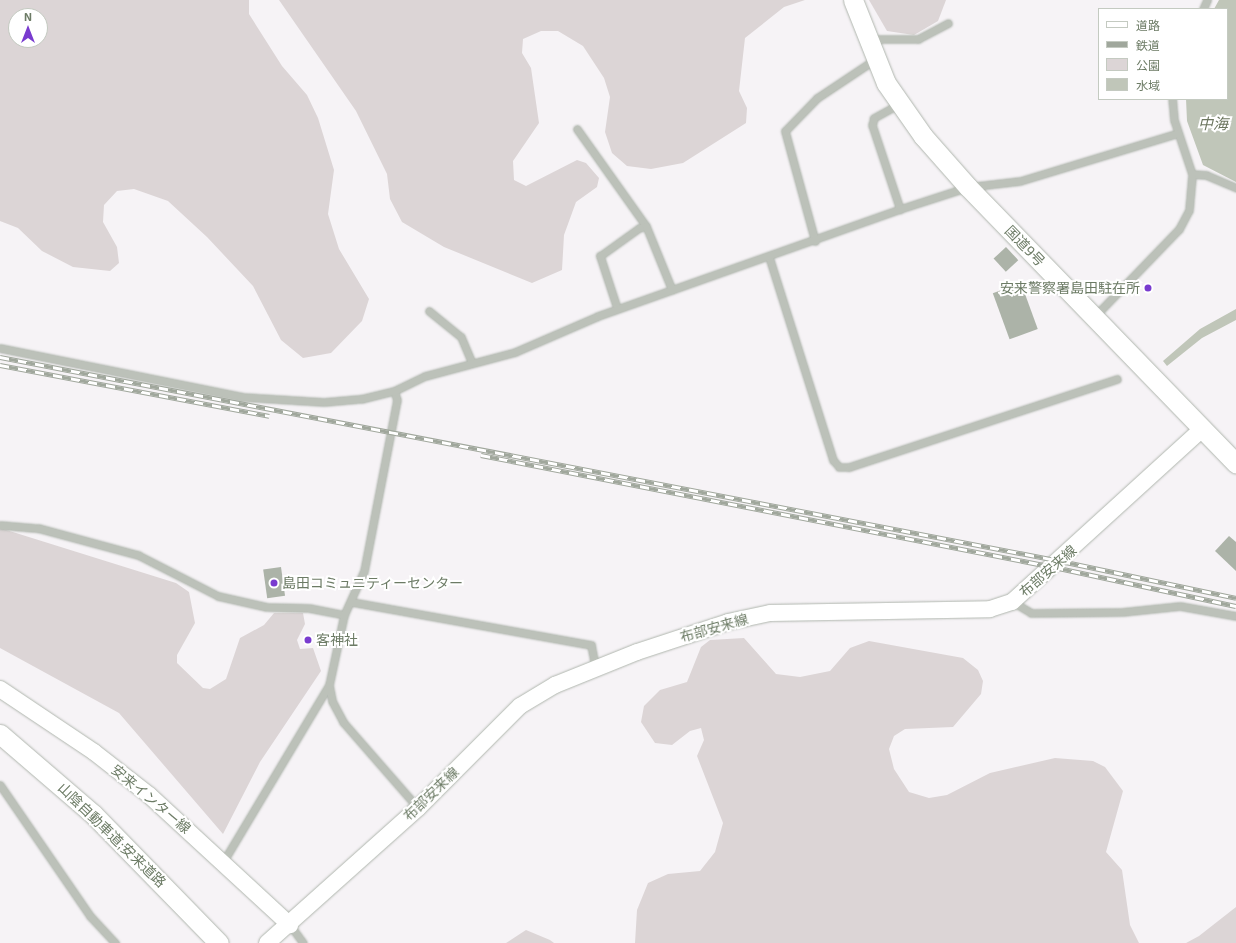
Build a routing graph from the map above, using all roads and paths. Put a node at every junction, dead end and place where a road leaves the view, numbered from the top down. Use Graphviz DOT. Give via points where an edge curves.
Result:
graph roads {
  1 [pos="853,0"];
  2 [pos="948,23"];
  3 [pos="866,40"];
  4 [pos="874,60"];
  5 [pos="1172,100"];
  6 [pos="899,104"];
  7 [pos="576,129"];
  8 [pos="1178,133"];
  9 [pos="1192,174"];
  10 [pos="968,187"];
  11 [pos="1236,188"];
  12 [pos="900,209"];
  13 [pos="645,223"];
  14 [pos="815,241"];
  15 [pos="769,257"];
  16 [pos="672,290"];
  17 [pos="616,305"];
  18 [pos="429,311"];
  19 [pos="1094,317"];
  20 [pos="0,348"];
  21 [pos="472,363"];
  22 [pos="1117,379"];
  23 [pos="394,391"];
  24 [pos="1202,429"];
  25 [pos="1236,464"];
  26 [pos="0,525"];
  27 [pos="352,602"];
  28 [pos="1012,602"];
  29 [pos="344,615"];
  30 [pos="1236,616"];
  31 [pos="595,666"];
  32 [pos="328,685"];
  33 [pos="0,689"];
  34 [pos="0,734"];
  35 [pos="0,785"];
  36 [pos="418,808"];
  37 [pos="223,862"];
  38 [pos="290,925"];
  39 [pos="215,938"];
  40 [pos="115,943"];
  41 [pos="267,943"];
  42 [pos="303,943"];
  1 -- 3 [label="highway, 国道9号"];
  2 -- 3 [label="street" via="918,39 878,37"];
  3 -- 4 [label="highway, 国道9号"];
  4 -- 6 [label="highway, 国道9号"];
  4 -- 14 [label="street" via="817,98 785,131"];
  5 -- 8 [label="street"];
  6 -- 10 [label="highway, 国道9号"];
  6 -- 12 [label="street" via="874,118 872,125"];
  7 -- 13 [label="street"];
  8 -- 9 [label="street"];
  8 -- 10 [label="street" via="1020,181"];
  9 -- 11 [label="street" via="1206,175"];
  9 -- 19 [label="street" via="1189,210 1179,229"];
  10 -- 12 [label="street"];
  10 -- 19 [label="highway, 国道9号"];
  12 -- 14 [label="street"];
  13 -- 16 [label="street"];
  13 -- 17 [label="street" via="600,256"];
  14 -- 15 [label="street"];
  15 -- 16 [label="street"];
  15 -- 22 [label="street" via="833,460 839,467 849,467"];
  16 -- 21 [label="street" via="598,316 515,352"];
  18 -- 21 [label="street" via="461,337"];
  19 -- 24 [label="highway, 国道9号"];
  20 -- 23 [label="street" via="242,397 324,402"];
  21 -- 23 [label="street" via="424,376"];
  23 -- 27 [label="street" via="397,400 364,571"];
  24 -- 25 [label="highway, 国道9号"];
  24 -- 28 [label="main road, 布部安来線"];
  26 -- 29 [label="street" via="38,528 138,555 230,599"];
  27 -- 29 [label="street"];
  27 -- 31 [label="street" via="590,645"];
  28 -- 30 [label="street" via="1031,613 1122,612 1180,606"];
  28 -- 31 [label="main road, 布部安来線" via="990,609 770,613 728,622"];
  29 -- 32 [label="street"];
  31 -- 36 [label="main road, 布部安来線" via="520,706"];
  32 -- 36 [label="street" via="332,701 343,722"];
  32 -- 37 [label="street"];
  33 -- 37 [label="main road, 安来インター線" via="94,752"];
  34 -- 39 [label="highway, 山陰自動車道;安来道路" via="93,814"];
  35 -- 40 [label="street" via="90,916"];
  36 -- 38 [label="main road, 布部安来線"];
  37 -- 38 [label="main road, 安来インター線"];
  38 -- 41 [label="main road, 布部安来線"];
  38 -- 42 [label="street"];
}
